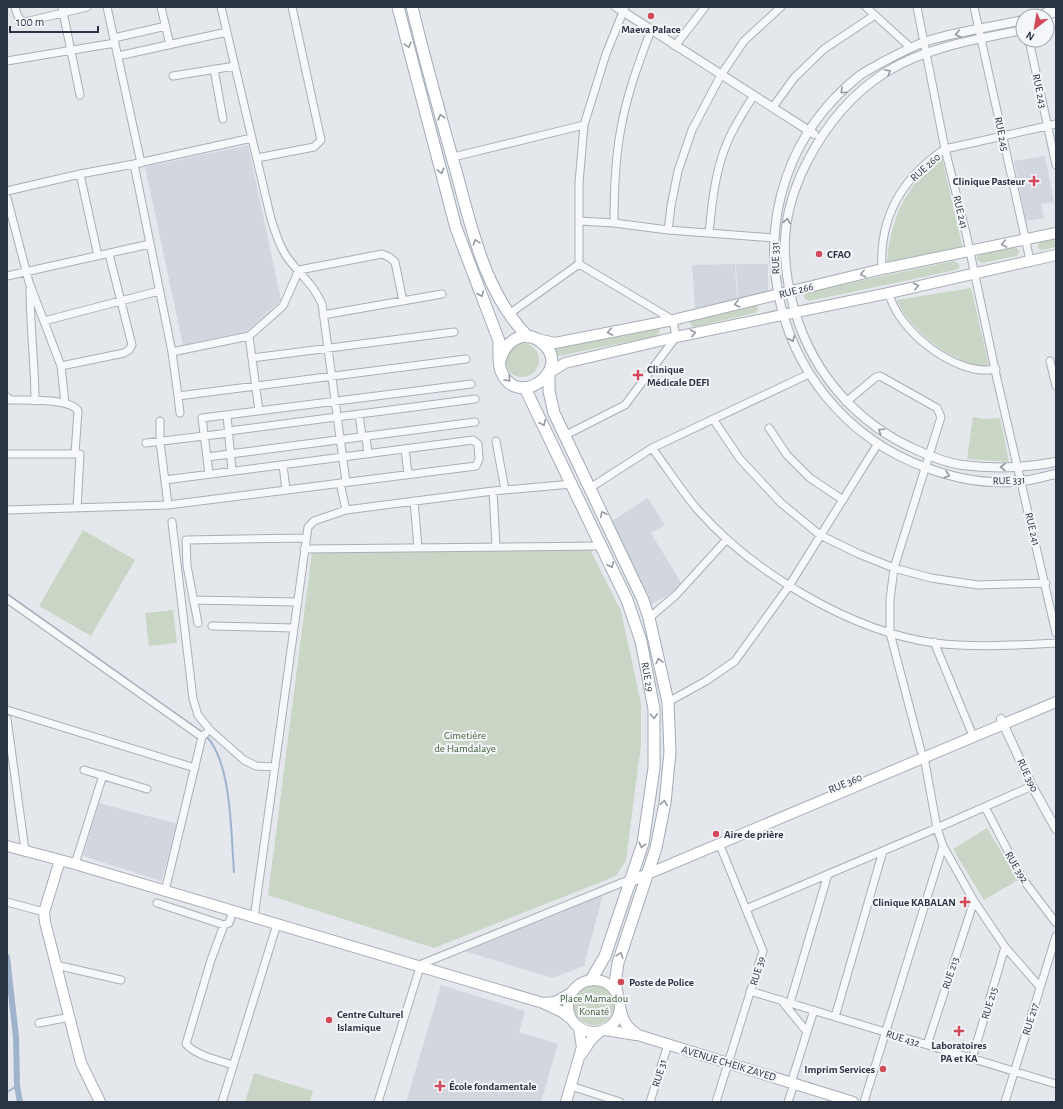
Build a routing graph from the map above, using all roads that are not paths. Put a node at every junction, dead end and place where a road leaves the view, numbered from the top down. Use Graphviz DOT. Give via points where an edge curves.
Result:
graph roads {
  1 [pos="16,7"];
  2 [pos="87,7"];
  3 [pos="107,7"];
  4 [pos="161,7"];
  5 [pos="221,7"];
  6 [pos="292,7"];
  7 [pos="398,7"];
  8 [pos="412,7"];
  9 [pos="706,7"];
  10 [pos="781,7"];
  11 [pos="866,7"];
  12 [pos="917,7"];
  13 [pos="974,7"];
  14 [pos="621,8"];
  15 [pos="63,10"];
  16 [pos="875,15"];
  17 [pos="1015,22"];
  18 [pos="166,26"];
  19 [pos="651,30"];
  20 [pos="979,30"];
  21 [pos="227,32"];
  22 [pos="1015,32"];
  23 [pos="981,38"];
  24 [pos="114,40"];
  25 [pos="925,42"];
  26 [pos="170,44"];
  27 [pos="675,46"];
  28 [pos="911,48"];
  29 [pos="1031,48"];
  30 [pos="72,50"];
  31 [pos="926,54"];
  32 [pos="118,56"];
  33 [pos="7,61"];
  34 [pos="235,66"];
  35 [pos="214,69"];
  36 [pos="721,75"];
  37 [pos="173,76"];
  38 [pos="80,95"];
  39 [pos="754,95"];
  40 [pos="773,107"];
  41 [pos="223,119"];
  42 [pos="1056,124"];
  43 [pos="584,125"];
  44 [pos="1047,126"];
  45 [pos="810,131"];
  46 [pos="1002,136"];
  47 [pos="252,138"];
  48 [pos="819,138"];
  49 [pos="945,149"];
  50 [pos="453,157"];
  51 [pos="257,158"];
  52 [pos="137,163"];
  53 [pos="1056,165"];
  54 [pos="80,174"];
  55 [pos="7,191"];
  56 [pos="7,198"];
  57 [pos="579,221"];
  58 [pos="614,223"];
  59 [pos="668,230"];
  60 [pos="709,233"];
  61 [pos="1056,233"];
  62 [pos="774,238"];
  63 [pos="1026,240"];
  64 [pos="150,244"];
  65 [pos="969,251"];
  66 [pos="109,254"];
  67 [pos="1056,255"];
  68 [pos="98,256"];
  69 [pos="1030,260"];
  70 [pos="579,264"];
  71 [pos="882,269"];
  72 [pos="299,270"];
  73 [pos="26,272"];
  74 [pos="974,273"];
  75 [pos="7,276"];
  76 [pos="29,282"];
  77 [pos="159,292"];
  78 [pos="789,292"];
  79 [pos="889,293"];
  80 [pos="442,294"];
  81 [pos="779,294"];
  82 [pos="120,301"];
  83 [pos="403,301"];
  84 [pos="795,312"];
  85 [pos="509,314"];
  86 [pos="323,315"];
  87 [pos="783,315"];
  88 [pos="674,320"];
  89 [pos="44,321"];
  90 [pos="454,332"];
  91 [pos="249,336"];
  92 [pos="676,336"];
  93 [pos="532,338"];
  94 [pos="328,348"];
  95 [pos="172,352"];
  96 [pos="252,358"];
  97 [pos="466,359"];
  98 [pos="500,360"];
  99 [pos="1050,361"];
  100 [pos="61,366"];
  101 [pos="996,369"];
  102 [pos="548,373"];
  103 [pos="809,374"];
  104 [pos="332,376"];
  105 [pos="471,384"];
  106 [pos="255,386"];
  107 [pos="1056,386"];
  108 [pos="525,388"];
  109 [pos="178,396"];
  110 [pos="7,397"];
  111 [pos="475,399"];
  112 [pos="35,401"];
  113 [pos="335,401"];
  114 [pos="846,402"];
  115 [pos="65,403"];
  116 [pos="259,411"];
  117 [pos="180,413"];
  118 [pos="359,414"];
  119 [pos="227,415"];
  120 [pos="337,417"];
  121 [pos="713,419"];
  122 [pos="160,421"];
  123 [pos="475,422"];
  124 [pos="769,428"];
  125 [pos="229,432"];
  126 [pos="204,436"];
  127 [pos="564,436"];
  128 [pos="364,437"];
  129 [pos="340,440"];
  130 [pos="496,441"];
  131 [pos="160,442"];
  132 [pos="146,443"];
  133 [pos="877,444"];
  134 [pos="652,448"];
  135 [pos="405,449"];
  136 [pos="75,453"];
  137 [pos="7,454"];
  138 [pos="231,454"];
  139 [pos="368,454"];
  140 [pos="930,456"];
  141 [pos="207,457"];
  142 [pos="342,457"];
  143 [pos="1056,462"];
  144 [pos="283,465"];
  145 [pos="926,468"];
  146 [pos="1018,468"];
  147 [pos="232,471"];
  148 [pos="209,474"];
  149 [pos="408,474"];
  150 [pos="1056,474"];
  151 [pos="165,480"];
  152 [pos="1021,482"];
  153 [pos="343,483"];
  154 [pos="572,484"];
  155 [pos="590,488"];
  156 [pos="286,490"];
  157 [pos="505,490"];
  158 [pos="493,491"];
  159 [pos="843,500"];
  160 [pos="414,501"];
  161 [pos="168,505"];
  162 [pos="77,508"];
  163 [pos="7,510"];
  164 [pos="346,510"];
  165 [pos="172,522"];
  166 [pos="820,535"];
  167 [pos="306,538"];
  168 [pos="727,539"];
  169 [pos="601,546"];
  170 [pos="496,547"];
  171 [pos="418,548"];
  172 [pos="304,549"];
  173 [pos="894,568"];
  174 [pos="1046,583"];
  175 [pos="789,586"];
  176 [pos="7,599"];
  177 [pos="193,600"];
  178 [pos="298,602"];
  179 [pos="649,618"];
  180 [pos="198,623"];
  181 [pos="212,626"];
  182 [pos="294,628"];
  183 [pos="890,633"];
  184 [pos="1056,633"];
  185 [pos="934,642"];
  186 [pos="1056,643"];
  187 [pos="1056,696"];
  188 [pos="668,702"];
  189 [pos="1056,702"];
  190 [pos="7,710"];
  191 [pos="7,719"];
  192 [pos="1003,721"];
  193 [pos="210,730"];
  194 [pos="971,731"];
  195 [pos="202,737"];
  196 [pos="922,754"];
  197 [pos="275,767"];
  198 [pos="195,768"];
  199 [pos="84,770"];
  200 [pos="103,775"];
  201 [pos="1032,786"];
  202 [pos="147,789"];
  203 [pos="985,807"];
  204 [pos="937,828"];
  205 [pos="1056,829"];
  206 [pos="719,843"];
  207 [pos="7,846"];
  208 [pos="943,846"];
  209 [pos="25,850"];
  210 [pos="884,851"];
  211 [pos="60,860"];
  212 [pos="75,864"];
  213 [pos="648,870"];
  214 [pos="828,874"];
  215 [pos="632,877"];
  216 [pos="165,892"];
  217 [pos="974,901"];
  218 [pos="7,902"];
  219 [pos="157,903"];
  220 [pos="746,908"];
  221 [pos="44,912"];
  222 [pos="233,912"];
  223 [pos="254,918"];
  224 [pos="1056,923"];
  225 [pos="277,924"];
  226 [pos="224,925"];
  227 [pos="1056,936"];
  228 [pos="1005,947"];
  229 [pos="56,965"];
  230 [pos="419,967"];
  231 [pos="121,980"];
  232 [pos="591,980"];
  233 [pos="1040,987"];
  234 [pos="750,991"];
  235 [pos="571,993"];
  236 [pos="617,993"];
  237 [pos="781,1000"];
  238 [pos="543,1003"];
  239 [pos="790,1003"];
  240 [pos="620,1008"];
  241 [pos="814,1010"];
  242 [pos="70,1017"];
  243 [pos="835,1017"];
  244 [pos="571,1019"];
  245 [pos="39,1023"];
  246 [pos="579,1028"];
  247 [pos="602,1031"];
  248 [pos="807,1032"];
  249 [pos="885,1032"];
  250 [pos="638,1035"];
  251 [pos="668,1044"];
  252 [pos="927,1045"];
  253 [pos="580,1056"];
  254 [pos="972,1059"];
  255 [pos="728,1063"];
  256 [pos="233,1065"];
  257 [pos="1014,1071"];
  258 [pos="793,1083"];
  259 [pos="1056,1084"];
  260 [pos="570,1086"];
  261 [pos="100,1102"];
  262 [pos="222,1102"];
  263 [pos="378,1102"];
  264 [pos="566,1102"];
  265 [pos="620,1102"];
  266 [pos="650,1102"];
  267 [pos="716,1102"];
  268 [pos="788,1102"];
  269 [pos="853,1102"];
  270 [pos="864,1102"];
  271 [pos="1005,1102"];
  1 -- 15 [label="street" via="18,17 25,22"];
  2 -- 15 [label="street"];
  3 -- 24 [label="street"];
  4 -- 18 [label="street"];
  5 -- 21 [label="street"];
  6 -- 51 [label="street" via="321,140 314,147"];
  7 -- 98 [label="main road, one-way" via="456,228 494,324 499,340"];
  50 -- 8 [label="main road, one-way"];
  9 -- 27 [label="street"];
  10 -- 36 [label="street" via="744,41"];
  11 -- 16 [label="street"];
  12 -- 25 [label="street, RUE 241"];
  13 -- 20 [label="street, RUE 245"];
  14 -- 19 [label="street"];
  14 -- 43 [label="street"];
  15 -- 30 [label="street"];
  16 -- 28 [label="street"];
  16 -- 40 [label="street" via="824,49 794,78"];
  17 -- 20 [label="street, RUE 331"];
  18 -- 24 [label="street"];
  18 -- 26 [label="street"];
  19 -- 27 [label="street"];
  19 -- 58 [label="street" via="620,128 614,188"];
  20 -- 23 [label="street, RUE 245"];
  20 -- 25 [label="street, RUE 331, one-way"];
  21 -- 26 [label="street"];
  21 -- 34 [label="street"];
  22 -- 23 [label="street, RUE 331"];
  23 -- 31 [label="street, RUE 331"];
  23 -- 46 [label="street, RUE 245"];
  24 -- 30 [label="street"];
  24 -- 32 [label="street"];
  25 -- 28 [label="street, RUE 331"];
  25 -- 31 [label="street, RUE 241"];
  26 -- 32 [label="street"];
  27 -- 36 [label="street"];
  28 -- 45 [label="street, RUE 331, one-way" via="860,75 839,94"];
  29 -- 44 [label="street, RUE 243"];
  30 -- 33 [label="street"];
  30 -- 38 [label="street"];
  48 -- 31 [label="street, RUE 331, one-way" via="858,93 887,71"];
  31 -- 49 [label="street, RUE 241"];
  32 -- 52 [label="street"];
  34 -- 35 [label="street"];
  34 -- 47 [label="street"];
  35 -- 37 [label="street"];
  35 -- 41 [label="street"];
  36 -- 39 [label="street"];
  36 -- 59 [label="street" via="692,130 678,171"];
  39 -- 40 [label="street"];
  39 -- 60 [label="street" via="726,144 712,200"];
  40 -- 45 [label="street"];
  42 -- 44 [label="street, RUE 260"];
  43 -- 50 [label="street"];
  43 -- 57 [label="street"];
  44 -- 46 [label="street, RUE 260"];
  44 -- 53 [label="street, RUE 243"];
  45 -- 48 [label="street"];
  45 -- 62 [label="street, RUE 331" via="792,162 781,190"];
  46 -- 49 [label="street, RUE 260"];
  46 -- 63 [label="street, RUE 245"];
  47 -- 51 [label="street"];
  47 -- 52 [label="street"];
  78 -- 48 [label="street, RUE 331, one-way" via="784,258 787,223 796,184"];
  49 -- 65 [label="street, RUE 241"];
  49 -- 71 [label="street, RUE 260" via="913,174 895,200 886,226"];
  85 -- 50 [label="main road, one-way" via="487,273"];
  51 -- 72 [label="street" via="278,239 286,256"];
  52 -- 54 [label="street"];
  52 -- 64 [label="street"];
  54 -- 55 [label="street"];
  54 -- 68 [label="street"];
  56 -- 73 [label="street"];
  57 -- 58 [label="street"];
  57 -- 70 [label="street"];
  58 -- 59 [label="street"];
  59 -- 60 [label="street"];
  60 -- 62 [label="street"];
  61 -- 63 [label="main road, RUE 266"];
  62 -- 81 [label="street, RUE 331" via="773,263"];
  63 -- 65 [label="main road, RUE 266, one-way"];
  63 -- 69 [label="street, RUE 245"];
  64 -- 66 [label="street"];
  64 -- 77 [label="street"];
  65 -- 71 [label="main road, RUE 266"];
  65 -- 74 [label="street, RUE 241"];
  66 -- 68 [label="street"];
  66 -- 82 [label="street"];
  67 -- 69 [label="main road, RUE 266"];
  68 -- 73 [label="street"];
  69 -- 74 [label="main road, RUE 266"];
  70 -- 85 [label="street"];
  70 -- 88 [label="street"];
  71 -- 78 [label="main road, RUE 266, one-way"];
  72 -- 83 [label="street" via="382,254 395,262"];
  72 -- 86 [label="street" via="317,293"];
  72 -- 91 [label="street" via="283,306"];
  73 -- 75 [label="street"];
  73 -- 76 [label="street"];
  79 -- 74 [label="main road, RUE 266, one-way"];
  74 -- 101 [label="street, RUE 241"];
  76 -- 89 [label="street"];
  76 -- 112 [label="street"];
  77 -- 82 [label="street"];
  77 -- 95 [label="street"];
  78 -- 81 [label="main road, RUE 266"];
  78 -- 84 [label="street, RUE 331"];
  79 -- 84 [label="main road, RUE 266"];
  79 -- 101 [label="street" via="904,322 928,346 968,368"];
  80 -- 83 [label="street"];
  81 -- 87 [label="street, RUE 331"];
  81 -- 88 [label="main road, RUE 266, one-way"];
  82 -- 89 [label="street"];
  82 -- 100 [label="street" via="132,345 129,350"];
  83 -- 86 [label="street"];
  84 -- 87 [label="main road, RUE 266"];
  84 -- 114 [label="street, RUE 331" via="802,334 815,359"];
  85 -- 93 [label="main road" via="512,321"];
  86 -- 94 [label="street"];
  92 -- 87 [label="main road, RUE 266, one-way"];
  87 -- 103 [label="street, RUE 331, one-way"];
  88 -- 92 [label="street"];
  88 -- 93 [label="main road, RUE 266, one-way" via="555,343"];
  89 -- 100 [label="street"];
  90 -- 94 [label="street"];
  91 -- 95 [label="street"];
  91 -- 96 [label="street"];
  92 -- 102 [label="main road, RUE 266" via="565,363"];
  92 -- 127 [label="street" via="625,406"];
  93 -- 98 [label="main road" via="518,338 509,342 502,351"];
  93 -- 102 [label="main road" via="546,347 550,353 551,367"];
  94 -- 96 [label="street"];
  94 -- 104 [label="street"];
  95 -- 109 [label="street"];
  96 -- 106 [label="street"];
  97 -- 104 [label="street"];
  98 -- 108 [label="main road, one-way" via="501,371 507,380 515,386"];
  99 -- 107 [label="street"];
  100 -- 115 [label="street"];
  101 -- 146 [label="street, RUE 241"];
  102 -- 108 [label="main road" via="539,384"];
  102 -- 127 [label="main road" via="548,391"];
  103 -- 121 [label="street"];
  103 -- 133 [label="street, RUE 331" via="836,410"];
  104 -- 106 [label="street"];
  104 -- 113 [label="street"];
  105 -- 113 [label="street"];
  106 -- 109 [label="street"];
  106 -- 116 [label="street"];
  108 -- 154 [label="main road, RUE 29, one-way"];
  109 -- 117 [label="street"];
  110 -- 112 [label="street" via="10,400"];
  111 -- 118 [label="street"];
  112 -- 115 [label="street"];
  113 -- 116 [label="street"];
  113 -- 120 [label="street"];
  140 -- 114 [label="street, RUE 331, one-way" via="880,432"];
  114 -- 140 [label="street" via="880,376 937,408 941,417"];
  115 -- 136 [label="street" via="74,406 78,411"];
  116 -- 119 [label="street"];
  118 -- 120 [label="street"];
  118 -- 128 [label="street"];
  119 -- 125 [label="street"];
  119 -- 126 [label="street" via="202,418"];
  120 -- 125 [label="street"];
  120 -- 129 [label="street"];
  121 -- 134 [label="street"];
  121 -- 166 [label="street" via="740,459 782,503"];
  122 -- 131 [label="street"];
  123 -- 128 [label="street"];
  124 -- 159 [label="street" via="787,455 806,473"];
  125 -- 126 [label="street"];
  125 -- 138 [label="street"];
  126 -- 131 [label="street"];
  126 -- 141 [label="street"];
  127 -- 155 [label="main road"];
  128 -- 129 [label="street"];
  128 -- 139 [label="street"];
  129 -- 138 [label="street"];
  129 -- 142 [label="street"];
  130 -- 157 [label="street"];
  131 -- 132 [label="street"];
  131 -- 151 [label="street"];
  133 -- 145 [label="street, RUE 331"];
  133 -- 159 [label="street"];
  134 -- 155 [label="street"];
  134 -- 168 [label="street" via="697,509"];
  135 -- 139 [label="street"];
  135 -- 149 [label="street"];
  135 -- 149 [label="street" via="473,440 478,444 479,459 476,466"];
  136 -- 137 [label="street"];
  136 -- 162 [label="street" via="81,455"];
  138 -- 141 [label="street"];
  138 -- 147 [label="street"];
  139 -- 142 [label="street"];
  140 -- 145 [label="street"];
  146 -- 140 [label="street, RUE 331, one-way" via="960,464"];
  141 -- 148 [label="street"];
  142 -- 144 [label="street"];
  142 -- 153 [label="street"];
  143 -- 146 [label="street, RUE 331"];
  144 -- 147 [label="street"];
  144 -- 156 [label="street"];
  145 -- 152 [label="street, RUE 331, one-way" via="948,476 982,481"];
  145 -- 173 [label="street"];
  146 -- 152 [label="street, RUE 241"];
  147 -- 148 [label="street"];
  148 -- 151 [label="street"];
  149 -- 153 [label="street"];
  150 -- 152 [label="street, RUE 331"];
  151 -- 161 [label="street"];
  152 -- 174 [label="street, RUE 241"];
  153 -- 156 [label="street"];
  153 -- 164 [label="street"];
  154 -- 157 [label="street"];
  154 -- 169 [label="main road, RUE 29"];
  179 -- 155 [label="main road, one-way"];
  156 -- 161 [label="street"];
  157 -- 158 [label="street"];
  158 -- 160 [label="street"];
  158 -- 170 [label="street"];
  159 -- 166 [label="street"];
  160 -- 164 [label="street"];
  160 -- 171 [label="street"];
  161 -- 162 [label="street"];
  162 -- 163 [label="street"];
  164 -- 167 [label="street" via="314,522 308,527"];
  165 -- 193 [label="street" via="193,699 198,715"];
  166 -- 173 [label="street"];
  166 -- 175 [label="street"];
  167 -- 172 [label="street"];
  167 -- 177 [label="street" via="186,540 187,566"];
  168 -- 175 [label="street"];
  168 -- 179 [label="street" via="676,595"];
  169 -- 170 [label="street"];
  169 -- 215 [label="main road, RUE 29, one-way" via="627,600 641,641 654,709 654,768 643,843"];
  170 -- 171 [label="street"];
  171 -- 172 [label="street"];
  172 -- 178 [label="street"];
  173 -- 174 [label="street" via="931,578 978,585"];
  173 -- 183 [label="street" via="890,600"];
  174 -- 184 [label="street, RUE 241"];
  175 -- 183 [label="street" via="822,604"];
  175 -- 188 [label="street" via="735,661"];
  176 -- 195 [label="street"];
  177 -- 178 [label="street"];
  177 -- 180 [label="street"];
  178 -- 182 [label="street"];
  188 -- 179 [label="main road, one-way"];
  181 -- 182 [label="street"];
  182 -- 197 [label="street"];
  183 -- 185 [label="street"];
  183 -- 196 [label="street"];
  185 -- 186 [label="street" via="966,646"];
  185 -- 194 [label="street"];
  187 -- 192 [label="main road, RUE 360"];
  213 -- 188 [label="main road, one-way" via="656,848 665,796 670,752"];
  189 -- 192 [label="main road"];
  190 -- 198 [label="street"];
  191 -- 209 [label="street"];
  192 -- 194 [label="main road, RUE 360"];
  192 -- 196 [label="main road"];
  192 -- 201 [label="street, RUE 390"];
  193 -- 195 [label="street"];
  193 -- 197 [label="street" via="244,760 256,766"];
  194 -- 196 [label="main road, RUE 360"];
  195 -- 198 [label="street"];
  196 -- 204 [label="street"];
  196 -- 206 [label="main road"];
  196 -- 213 [label="main road, RUE 360"];
  197 -- 223 [label="street"];
  198 -- 216 [label="street"];
  199 -- 200 [label="street"];
  200 -- 202 [label="street"];
  200 -- 212 [label="street"];
  201 -- 203 [label="street"];
  201 -- 205 [label="street, RUE 390"];
  203 -- 204 [label="street"];
  203 -- 224 [label="street, RUE 392" via="1022,878"];
  204 -- 208 [label="street"];
  204 -- 210 [label="street"];
  206 -- 213 [label="main road"];
  206 -- 220 [label="street, RUE 39"];
  207 -- 209 [label="main road"];
  208 -- 217 [label="street"];
  208 -- 249 [label="street"];
  209 -- 211 [label="main road"];
  210 -- 214 [label="street"];
  210 -- 243 [label="street"];
  211 -- 212 [label="main road"];
  211 -- 221 [label="main road"];
  212 -- 216 [label="main road"];
  213 -- 215 [label="main road, RUE 360"];
  236 -- 213 [label="main road, one-way" via="615,983 618,963"];
  214 -- 220 [label="street"];
  214 -- 239 [label="street"];
  215 -- 230 [label="street"];
  215 -- 232 [label="main road, RUE 29" via="605,956"];
  216 -- 222 [label="main road"];
  217 -- 228 [label="street"];
  217 -- 252 [label="street, RUE 213"];
  218 -- 221 [label="street"];
  219 -- 226 [label="street"];
  220 -- 234 [label="street, RUE 39" via="763,951"];
  221 -- 229 [label="main road"];
  222 -- 223 [label="main road"];
  222 -- 226 [label="street" via="229,923"];
  223 -- 225 [label="main road"];
  225 -- 230 [label="main road"];
  225 -- 256 [label="street"];
  226 -- 256 [label="street" via="186,1044 202,1054"];
  227 -- 233 [label="street, RUE 217"];
  228 -- 233 [label="street"];
  228 -- 254 [label="street, RUE 215"];
  229 -- 231 [label="street"];
  229 -- 242 [label="main road"];
  230 -- 238 [label="main road"];
  230 -- 263 [label="street"];
  232 -- 235 [label="main road" via="579,984"];
  232 -- 236 [label="main road" via="606,983"];
  233 -- 257 [label="street, RUE 217"];
  234 -- 237 [label="street, RUE 432"];
  234 -- 255 [label="street, RUE 39"];
  235 -- 238 [label="main road" via="555,1002"];
  235 -- 244 [label="main road" via="568,1006"];
  236 -- 240 [label="main road"];
  237 -- 239 [label="street, RUE 432"];
  237 -- 248 [label="street"];
  238 -- 244 [label="main road"];
  239 -- 241 [label="street, RUE 432"];
  240 -- 247 [label="main road" via="616,1021"];
  240 -- 250 [label="main road, AVENUE CHEIK ZAYED" via="623,1021"];
  241 -- 243 [label="street, RUE 432"];
  241 -- 248 [label="street"];
  242 -- 245 [label="street"];
  242 -- 261 [label="main road" via="81,1063"];
  243 -- 249 [label="street, RUE 432"];
  244 -- 246 [label="main road"];
  246 -- 247 [label="main road" via="589,1032"];
  246 -- 253 [label="main road" via="582,1047"];
  247 -- 250 [label="main road"];
  247 -- 253 [label="main road" via="591,1040"];
  248 -- 258 [label="street"];
  249 -- 252 [label="street, RUE 432"];
  249 -- 270 [label="street"];
  250 -- 251 [label="main road, AVENUE CHEIK ZAYED"];
  251 -- 255 [label="main road, AVENUE CHEIK ZAYED"];
  251 -- 266 [label="street, RUE 31"];
  252 -- 254 [label="street, RUE 432"];
  253 -- 260 [label="main road"];
  254 -- 257 [label="street, RUE 432"];
  255 -- 258 [label="main road, AVENUE CHEIK ZAYED"];
  255 -- 267 [label="street, RUE 39"];
  256 -- 262 [label="street"];
  257 -- 259 [label="street, RUE 432"];
  257 -- 271 [label="street, RUE 217"];
  258 -- 268 [label="street"];
  258 -- 269 [label="main road, AVENUE CHEIK ZAYED"];
  260 -- 264 [label="main road"];
  260 -- 265 [label="street"];
}
